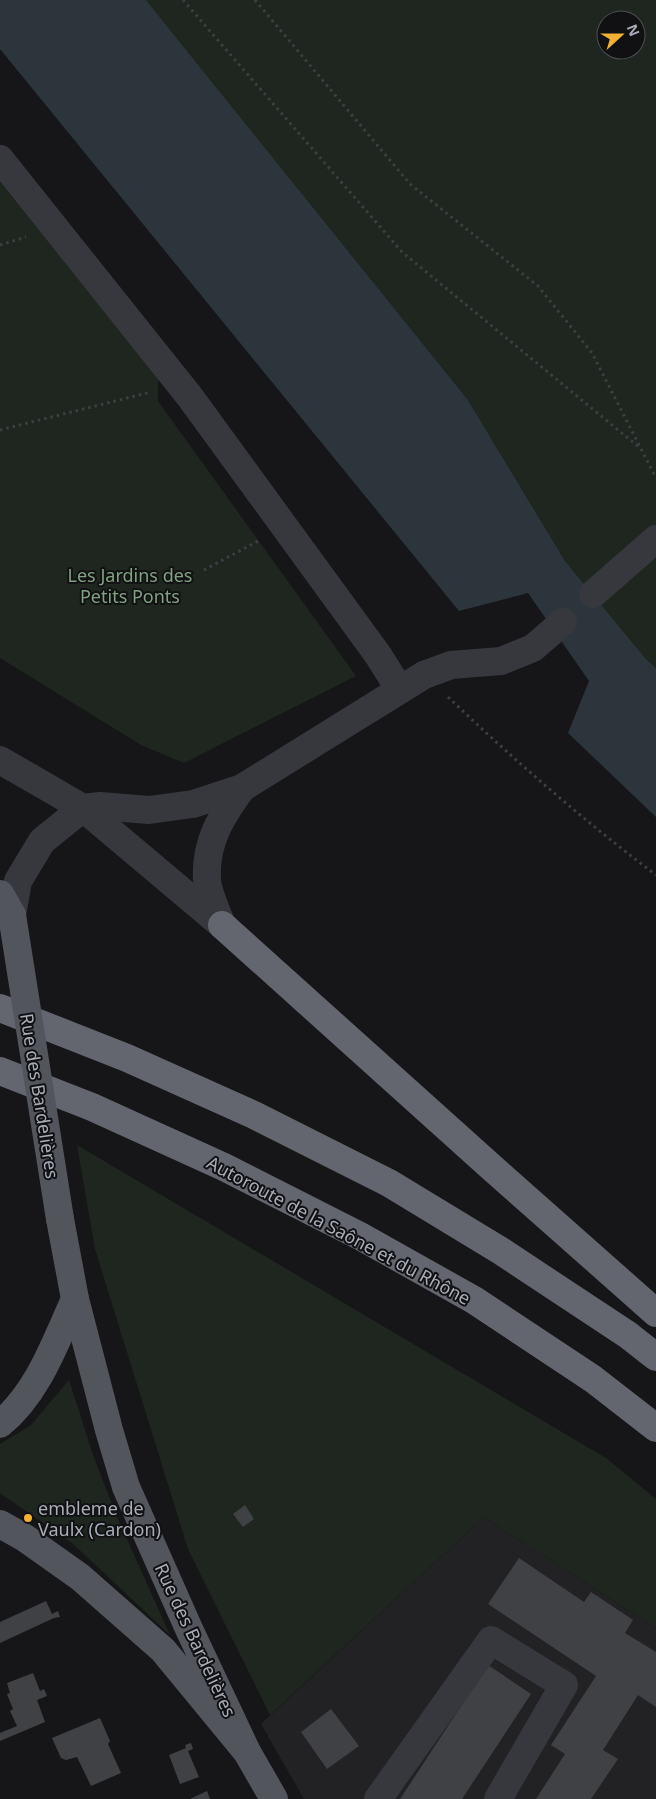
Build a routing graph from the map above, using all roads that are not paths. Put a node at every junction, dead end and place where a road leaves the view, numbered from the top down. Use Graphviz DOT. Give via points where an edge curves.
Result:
graph roads {
  1 [pos="0,159"];
  2 [pos="656,539"];
  3 [pos="593,594"];
  4 [pos="563,622"];
  5 [pos="400,690"];
  6 [pos="0,760"];
  7 [pos="242,788"];
  8 [pos="83,808"];
  9 [pos="6,905"];
  10 [pos="222,925"];
  11 [pos="0,1008"];
  12 [pos="0,1071"];
  13 [pos="75,1299"];
  14 [pos="656,1313"];
  15 [pos="656,1357"];
  16 [pos="0,1424"];
  17 [pos="656,1428"];
  18 [pos="0,1524"];
  19 [pos="247,1752"];
  20 [pos="274,1799"];
  21 [pos="378,1799"];
  22 [pos="498,1799"];
  1 -- 5 [label="street" via="190,397 378,654"];
  2 -- 3 [label="street"];
  4 -- 5 [label="street" via="533,648 501,662 452,665 424,675"];
  5 -- 7 [label="street"];
  6 -- 8 [label="street"];
  7 -- 8 [label="street" via="193,804 149,810 100,806"];
  7 -- 10 [label="street" via="210,842 206,881"];
  8 -- 9 [label="street" via="42,841"];
  8 -- 10 [label="street"];
  9 -- 13 [label="main road, Rue des Bardelières, bridge"];
  10 -- 14 [label="highway"];
  11 -- 15 [label="highway" via="127,1058 254,1115 389,1183 501,1251"];
  12 -- 17 [label="highway, Autoroute de la Saône et du Rhône" via="92,1107 224,1167 360,1236 474,1300 593,1379"];
  13 -- 16 [label="main road" via="40,1375 14,1413"];
  13 -- 19 [label="main road, Rue des Bardelières" via="126,1487"];
  18 -- 19 [label="main road" via="80,1577 163,1650"];
  19 -- 20 [label="main road"];
  21 -- 22 [label="street" via="491,1640 564,1685"];
}
